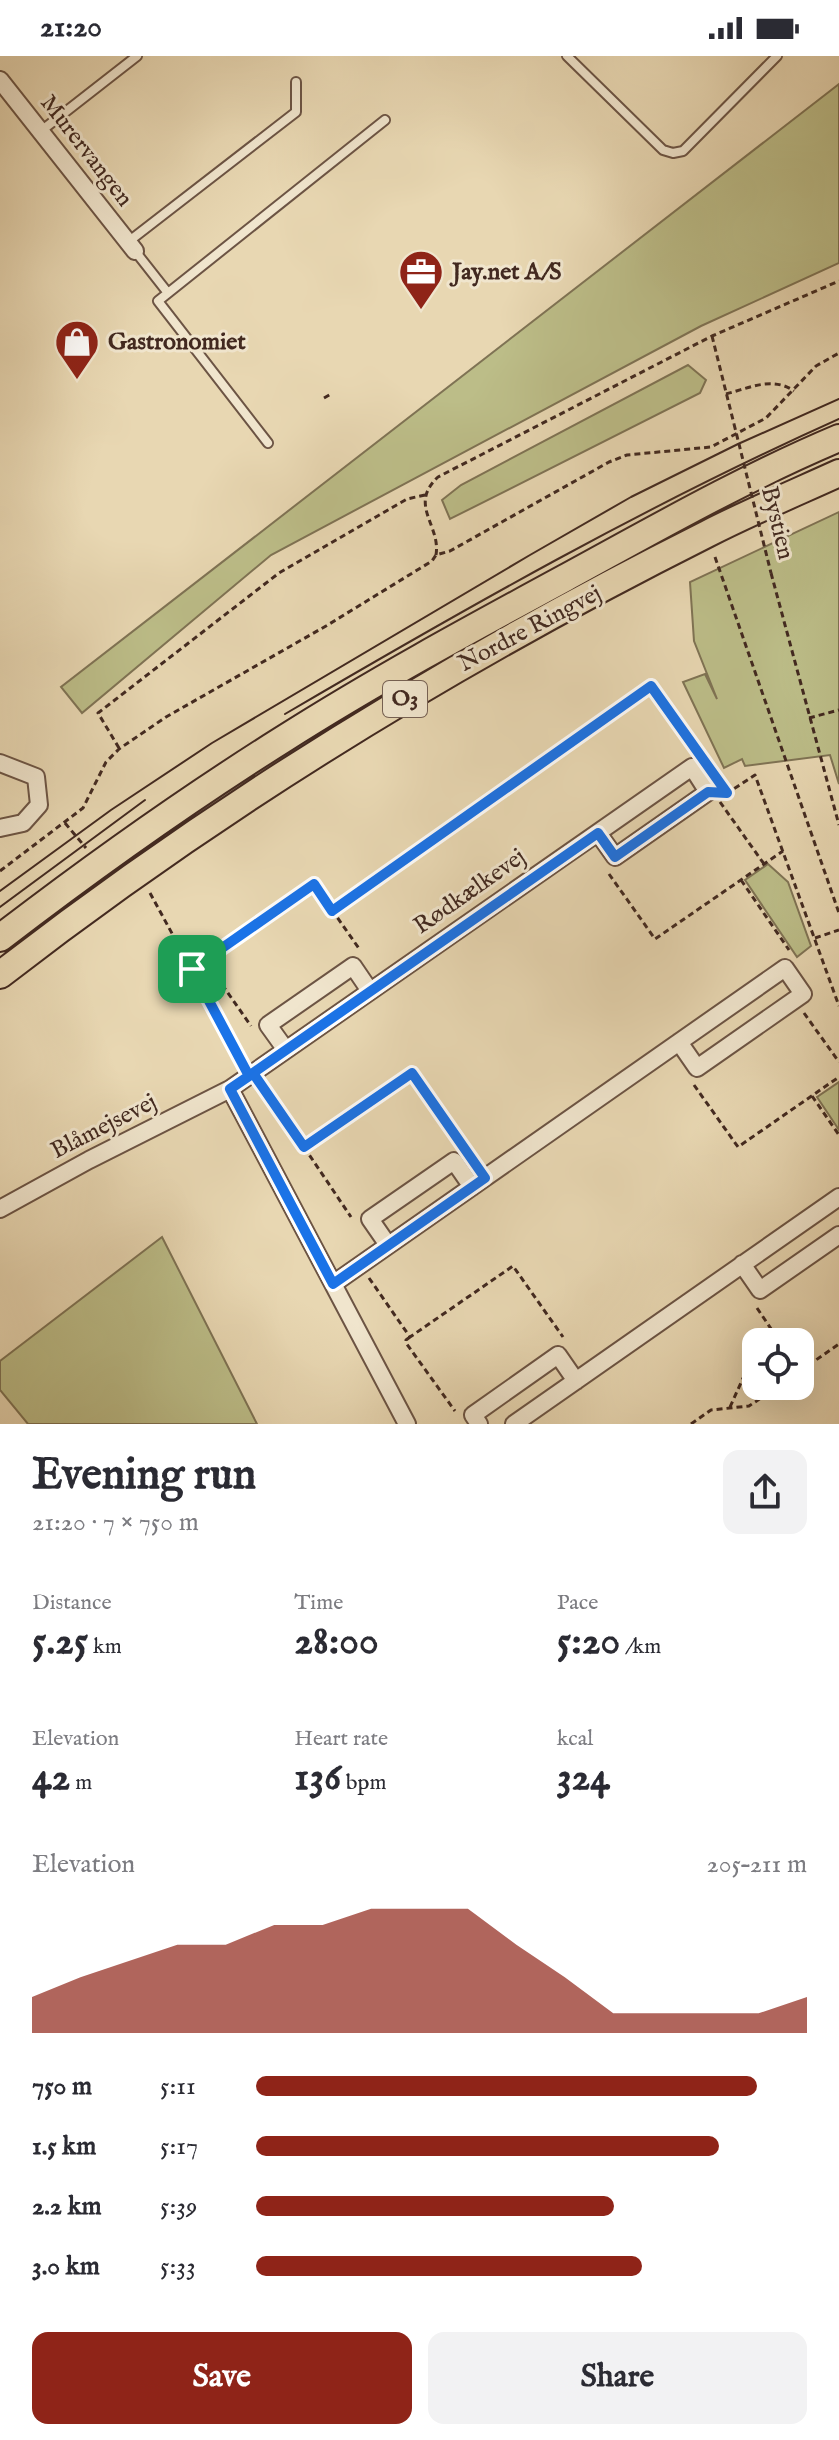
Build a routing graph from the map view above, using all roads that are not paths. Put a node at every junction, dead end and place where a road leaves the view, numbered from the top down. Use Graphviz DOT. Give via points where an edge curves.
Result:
graph roads {
  1 [pos="137,56"];
  2 [pos="567,56"];
  3 [pos="777,56"];
  4 [pos="0,80"];
  5 [pos="296,82"];
  6 [pos="385,120"];
  7 [pos="40,131"];
  8 [pos="131,246"];
  9 [pos="168,293"];
  10 [pos="839,438"];
  11 [pos="268,443"];
  12 [pos="839,473"];
  13 [pos="0,763"];
  14 [pos="0,828"];
  15 [pos="592,837"];
  16 [pos="0,938"];
  17 [pos="0,975"];
  18 [pos="376,987"];
  19 [pos="679,1042"];
  20 [pos="280,1054"];
  21 [pos="230,1089"];
  22 [pos="478,1182"];
  23 [pos="839,1197"];
  24 [pos="0,1209"];
  25 [pos="839,1235"];
  26 [pos="382,1249"];
  27 [pos="742,1264"];
  28 [pos="333,1284"];
  29 [pos="576,1381"];
  30 [pos="407,1424"];
  31 [pos="479,1424"];
  32 [pos="514,1424"];
  1 -- 7 [label="lane"];
  2 -- 3 [label="lane" via="663,150 673,153 683,151"];
  4 -- 7 [label="street, Murervangen"];
  5 -- 8 [label="lane" via="296,112"];
  6 -- 9 [label="lane"];
  7 -- 8 [label="street, Murervangen"];
  8 -- 9 [label="lane"];
  9 -- 11 [label="lane" via="158,301"];
  10 -- 16 [label="main road, Nordre Ringvej / O3" via="688,510 283,739"];
  12 -- 17 [label="main road, Nordre Ringvej / O3" via="694,541 470,660 209,822"];
  13 -- 14 [label="street" via="36,777 39,805 23,823"];
  15 -- 15 [label="street, Rødkælkevej" via="615,857 711,792 692,767"];
  15 -- 18 [label="street, Rødkælkevej"];
  18 -- 20 [label="street, Rødkælkevej"];
  18 -- 20 [label="street" via="353,966 292,1008 268,1025"];
  19 -- 19 [label="street" via="697,1068 803,994 785,968"];
  19 -- 22 [label="street"];
  20 -- 21 [label="street, Rødkælkevej"];
  21 -- 24 [label="street, Blåmejsevej"];
  21 -- 28 [label="street"];
  22 -- 26 [label="street"];
  22 -- 26 [label="street" via="454,1161 394,1202 370,1219"];
  23 -- 27 [label="street"];
  25 -- 27 [label="street" via="760,1290"];
  26 -- 28 [label="street"];
  27 -- 29 [label="street"];
  28 -- 30 [label="street"];
  29 -- 31 [label="street" via="558,1355 473,1415"];
  29 -- 32 [label="street"];
}
